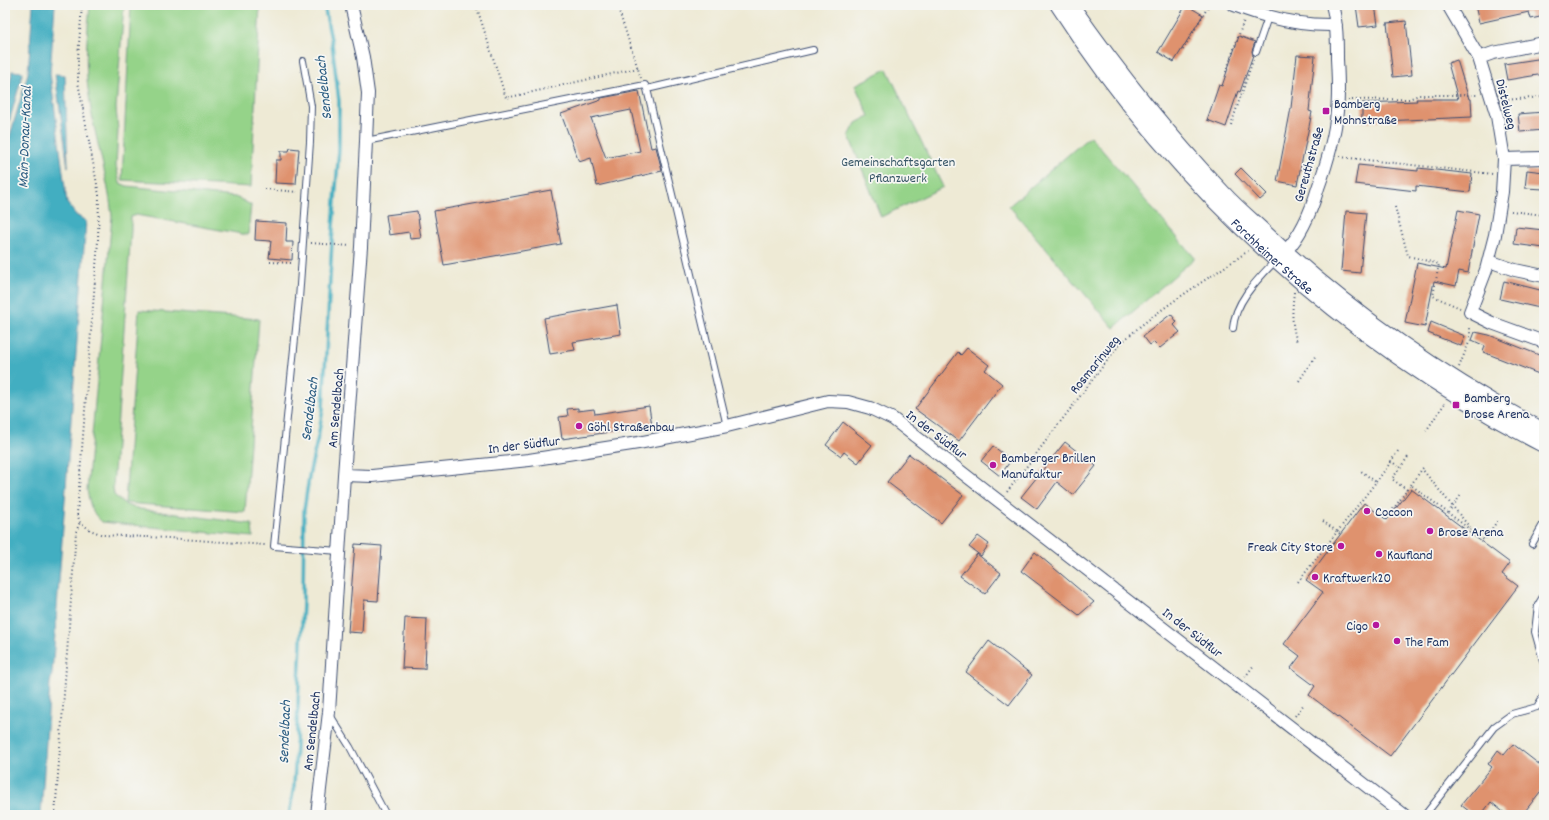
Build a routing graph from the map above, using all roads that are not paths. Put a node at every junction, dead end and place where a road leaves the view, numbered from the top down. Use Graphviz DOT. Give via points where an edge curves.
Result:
graph roads {
  1 [pos="351,5"];
  2 [pos="1058,5"];
  3 [pos="1071,5"];
  4 [pos="1234,5"];
  5 [pos="1332,5"];
  6 [pos="1448,5"];
  7 [pos="1268,17"];
  8 [pos="1336,26"];
  9 [pos="1544,43"];
  10 [pos="813,50"];
  11 [pos="1256,52"];
  12 [pos="1479,58"];
  13 [pos="304,61"];
  14 [pos="646,87"];
  15 [pos="366,142"];
  16 [pos="1544,158"];
  17 [pos="1504,159"];
  18 [pos="1280,256"];
  19 [pos="1489,262"];
  20 [pos="1544,276"];
  21 [pos="1233,328"];
  22 [pos="1544,342"];
  23 [pos="727,426"];
  24 [pos="1544,431"];
  25 [pos="1544,445"];
  26 [pos="344,475"];
  27 [pos="1544,523"];
  28 [pos="1532,544"];
  29 [pos="339,551"];
  30 [pos="1544,595"];
  31 [pos="1544,679"];
  32 [pos="1544,696"];
  33 [pos="329,712"];
  34 [pos="317,815"];
  35 [pos="386,815"];
  36 [pos="1404,815"];
  37 [pos="1425,815"];
  1 -- 15 [label="street, Am Sendelbach" via="368,93"];
  2 -- 18 [label="street, Forchheimer Straße" via="1108,77 1157,138 1214,202 1245,232"];
  3 -- 18 [label="street, Forchheimer Straße" via="1115,66 1185,151"];
  4 -- 7 [label="street"];
  5 -- 8 [label="street, Gereuthstraße"];
  6 -- 12 [label="street, Distelweg"];
  7 -- 8 [label="street"];
  7 -- 11 [label="lane"];
  8 -- 18 [label="street, Gereuthstraße" via="1337,112 1329,156 1305,224 1300,234"];
  9 -- 12 [label="street"];
  10 -- 14 [label="lane"];
  12 -- 17 [label="street, Distelweg" via="1492,98"];
  13 -- 29 [label="lane" via="311,106 307,192 274,546"];
  14 -- 15 [label="lane"];
  14 -- 23 [label="lane"];
  15 -- 26 [label="street, Am Sendelbach" via="359,279"];
  16 -- 17 [label="street"];
  17 -- 19 [label="street, Distelweg" via="1500,210"];
  18 -- 21 [label="lane" via="1241,303 1234,317"];
  18 -- 24 [label="street, Forchheimer Straße" via="1388,335 1460,383"];
  18 -- 25 [label="street, Forchheimer Straße" via="1300,282 1416,370"];
  19 -- 20 [label="street"];
  19 -- 22 [label="street, Distelweg" via="1470,312"];
  23 -- 26 [label="street, In der Südflur" via="529,460 372,476"];
  23 -- 36 [label="street, In der Südflur" via="828,401 848,402 870,408 893,419"];
  26 -- 29 [label="street, Am Sendelbach"];
  27 -- 28 [label="lane"];
  29 -- 33 [label="street, Am Sendelbach"];
  30 -- 31 [label="lane" via="1538,605 1535,632 1544,664"];
  32 -- 37 [label="lane" via="1537,707 1512,714 1494,727"];
  33 -- 34 [label="street, Am Sendelbach"];
  33 -- 35 [label="lane"];
}
